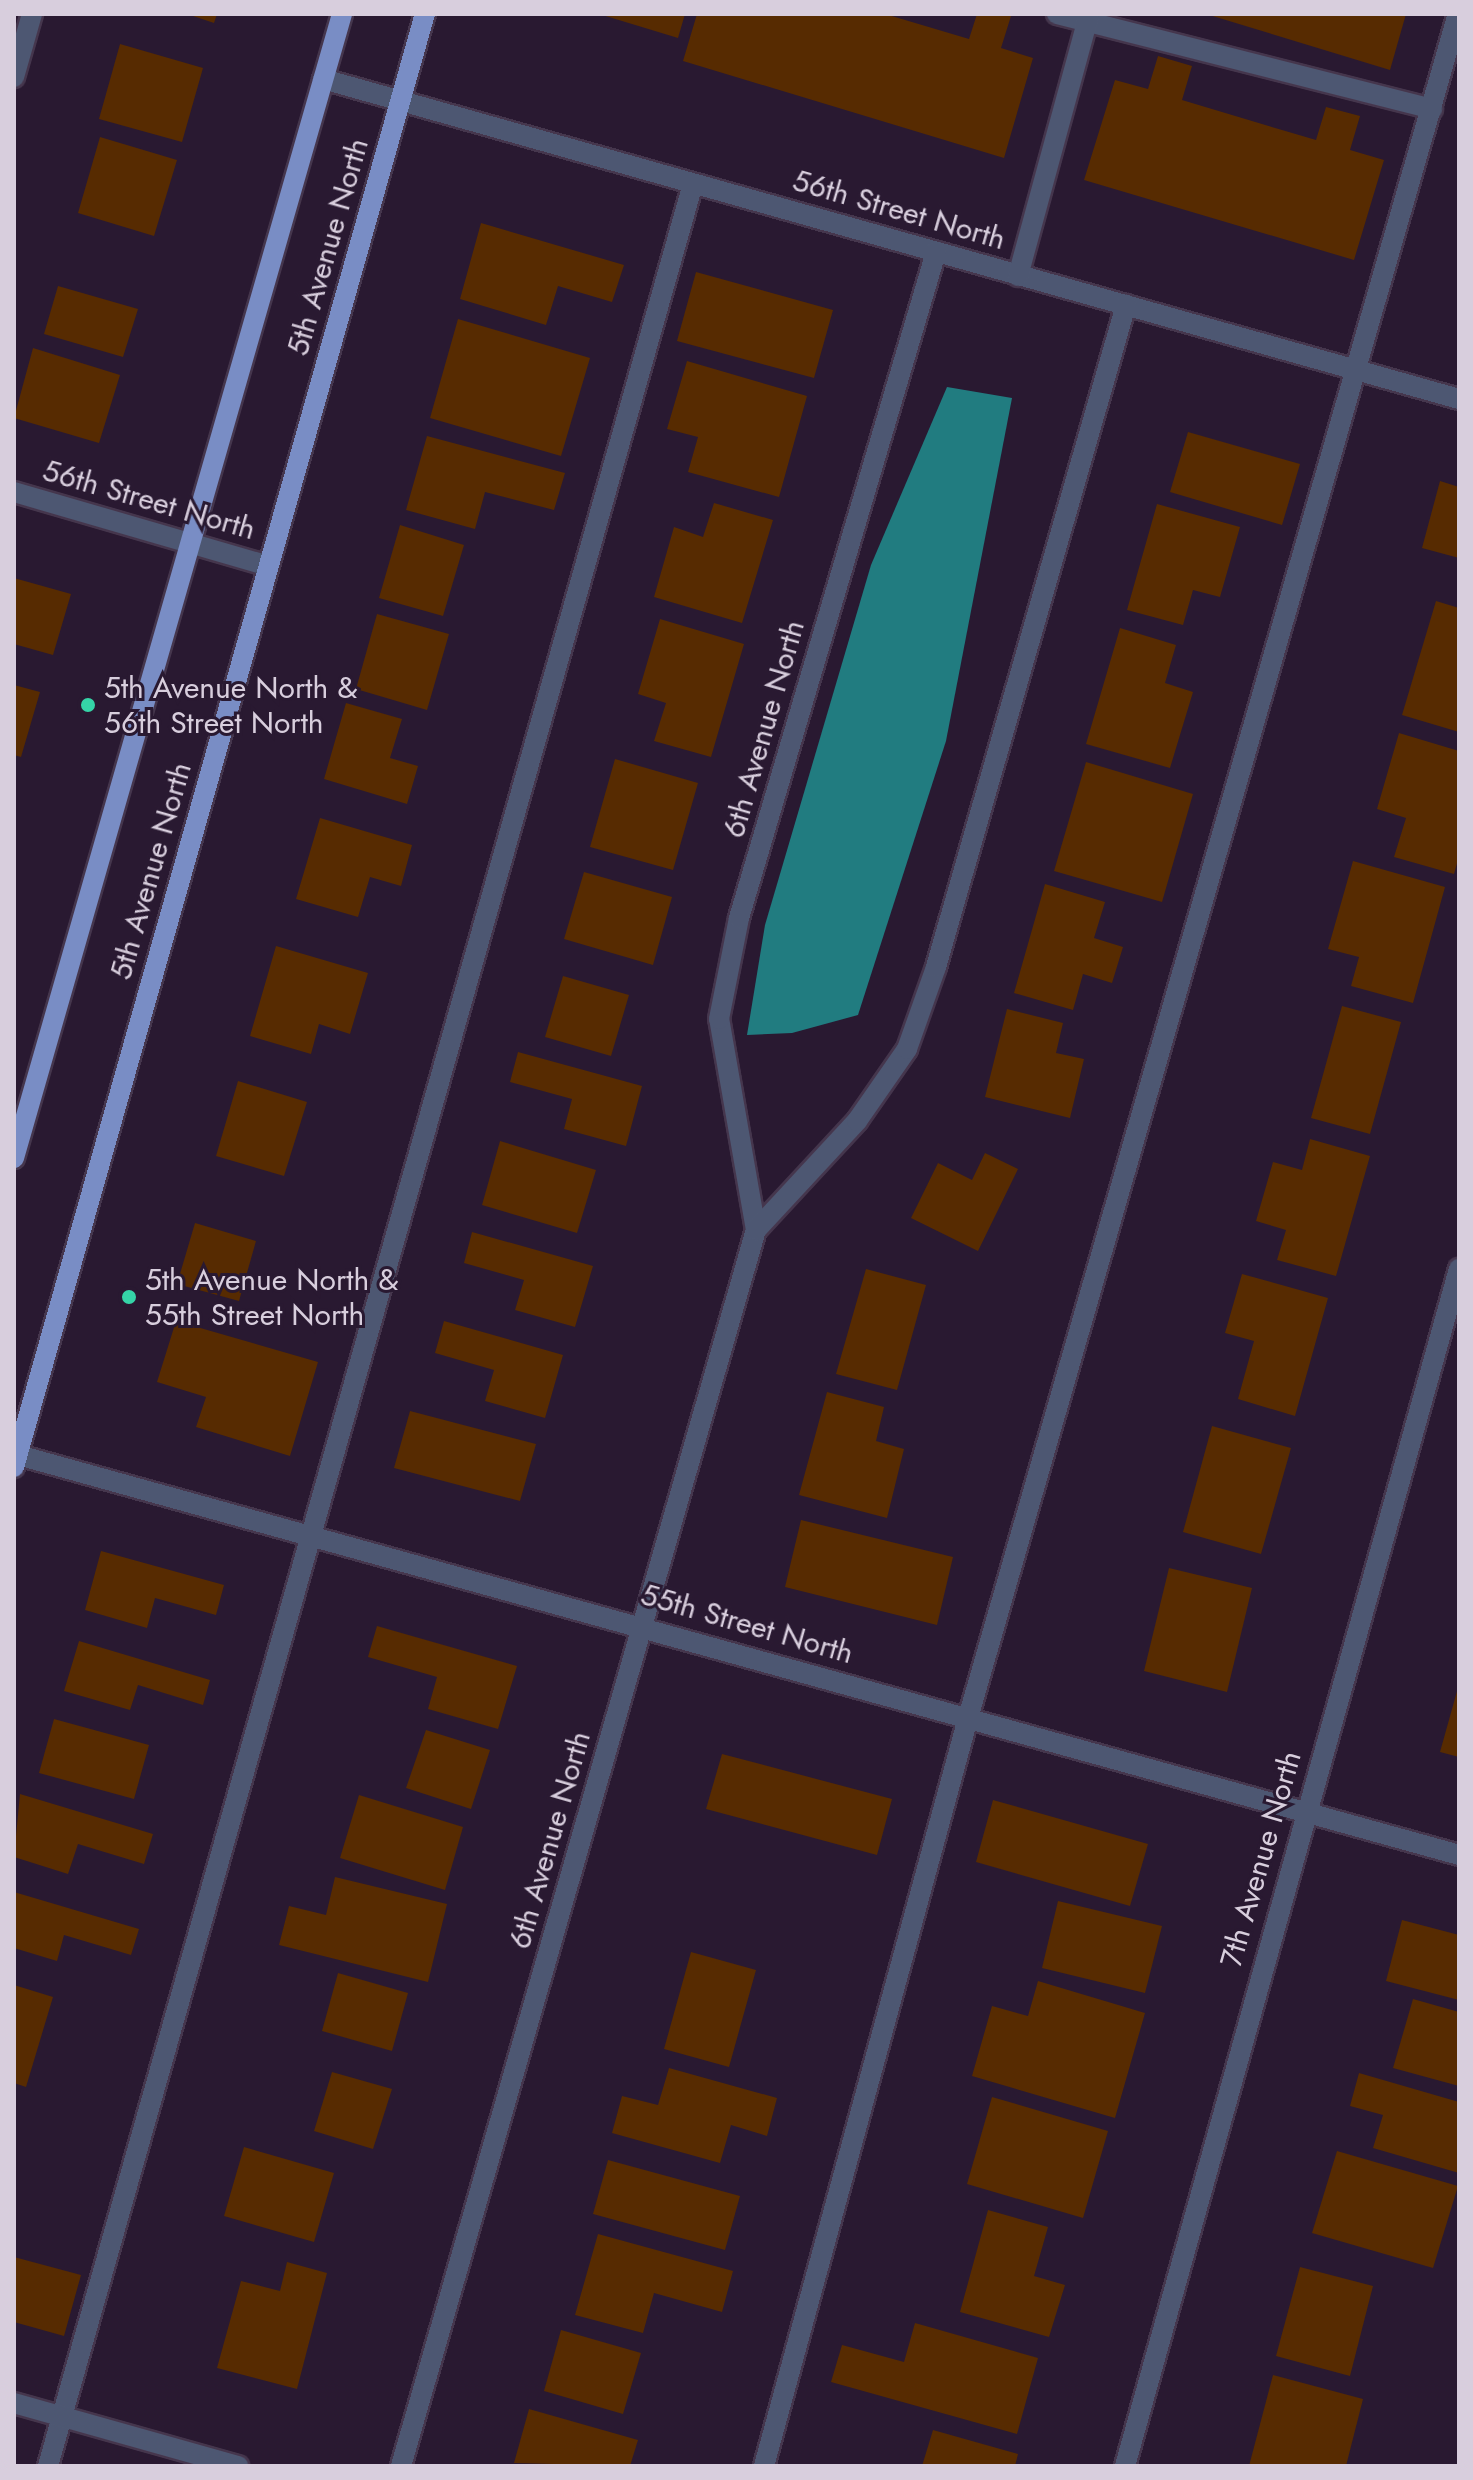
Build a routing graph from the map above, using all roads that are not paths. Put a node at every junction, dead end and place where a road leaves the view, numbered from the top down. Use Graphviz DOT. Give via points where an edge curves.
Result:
graph roads {
  1 [pos="32,14"];
  2 [pos="342,14"];
  3 [pos="425,14"];
  4 [pos="1057,14"];
  5 [pos="1458,14"];
  6 [pos="1088,19"];
  7 [pos="14,77"];
  8 [pos="323,79"];
  9 [pos="401,100"];
  10 [pos="1432,109"];
  11 [pos="693,183"];
  12 [pos="936,252"];
  13 [pos="1018,276"];
  14 [pos="1126,305"];
  15 [pos="1359,371"];
  16 [pos="1459,399"];
  17 [pos="14,492"];
  18 [pos="190,543"];
  19 [pos="268,566"];
  20 [pos="14,1158"];
  21 [pos="756,1230"];
  22 [pos="1459,1269"];
  23 [pos="16,1461"];
  24 [pos="313,1536"];
  25 [pos="643,1626"];
  26 [pos="968,1718"];
  27 [pos="1305,1812"];
  28 [pos="1459,1855"];
  29 [pos="14,2403"];
  30 [pos="62,2417"];
  31 [pos="48,2466"];
  32 [pos="238,2466"];
  33 [pos="401,2466"];
  34 [pos="764,2466"];
  35 [pos="1125,2466"];
  1 -- 7 [label="street"];
  2 -- 8 [label="main road, 5th Avenue North"];
  3 -- 9 [label="main road, 5th Avenue North"];
  4 -- 6 [label="street"];
  5 -- 10 [label="street"];
  6 -- 10 [label="street"];
  6 -- 13 [label="street"];
  8 -- 9 [label="street, 56th Street North"];
  8 -- 18 [label="main road, 5th Avenue North"];
  9 -- 11 [label="street, 56th Street North"];
  9 -- 19 [label="main road, 5th Avenue North"];
  10 -- 15 [label="street"];
  11 -- 12 [label="street, 56th Street North"];
  11 -- 24 [label="street"];
  12 -- 13 [label="street, 56th Street North"];
  12 -- 21 [label="street, 6th Avenue North" via="739,918 719,1019"];
  13 -- 14 [label="street, 56th Street North"];
  14 -- 15 [label="street, 56th Street North"];
  14 -- 21 [label="street, 6th Avenue North" via="936,967 907,1049 857,1121"];
  15 -- 16 [label="street, 56th Street North"];
  15 -- 26 [label="street"];
  17 -- 18 [label="street, 56th Street North"];
  18 -- 19 [label="street, 56th Street North"];
  18 -- 20 [label="main road, 5th Avenue North"];
  19 -- 23 [label="main road, 5th Avenue North"];
  21 -- 25 [label="street, 6th Avenue North"];
  22 -- 27 [label="street, 7th Avenue North"];
  23 -- 24 [label="street, 55th Street North"];
  24 -- 25 [label="street, 55th Street North"];
  24 -- 30 [label="street"];
  25 -- 26 [label="street, 55th Street North"];
  25 -- 33 [label="street, 6th Avenue North"];
  26 -- 27 [label="street, 55th Street North"];
  26 -- 34 [label="street"];
  27 -- 28 [label="street, 55th Street North"];
  27 -- 35 [label="street, 7th Avenue North"];
  29 -- 30 [label="street"];
  30 -- 31 [label="street"];
  30 -- 32 [label="street"];
}
